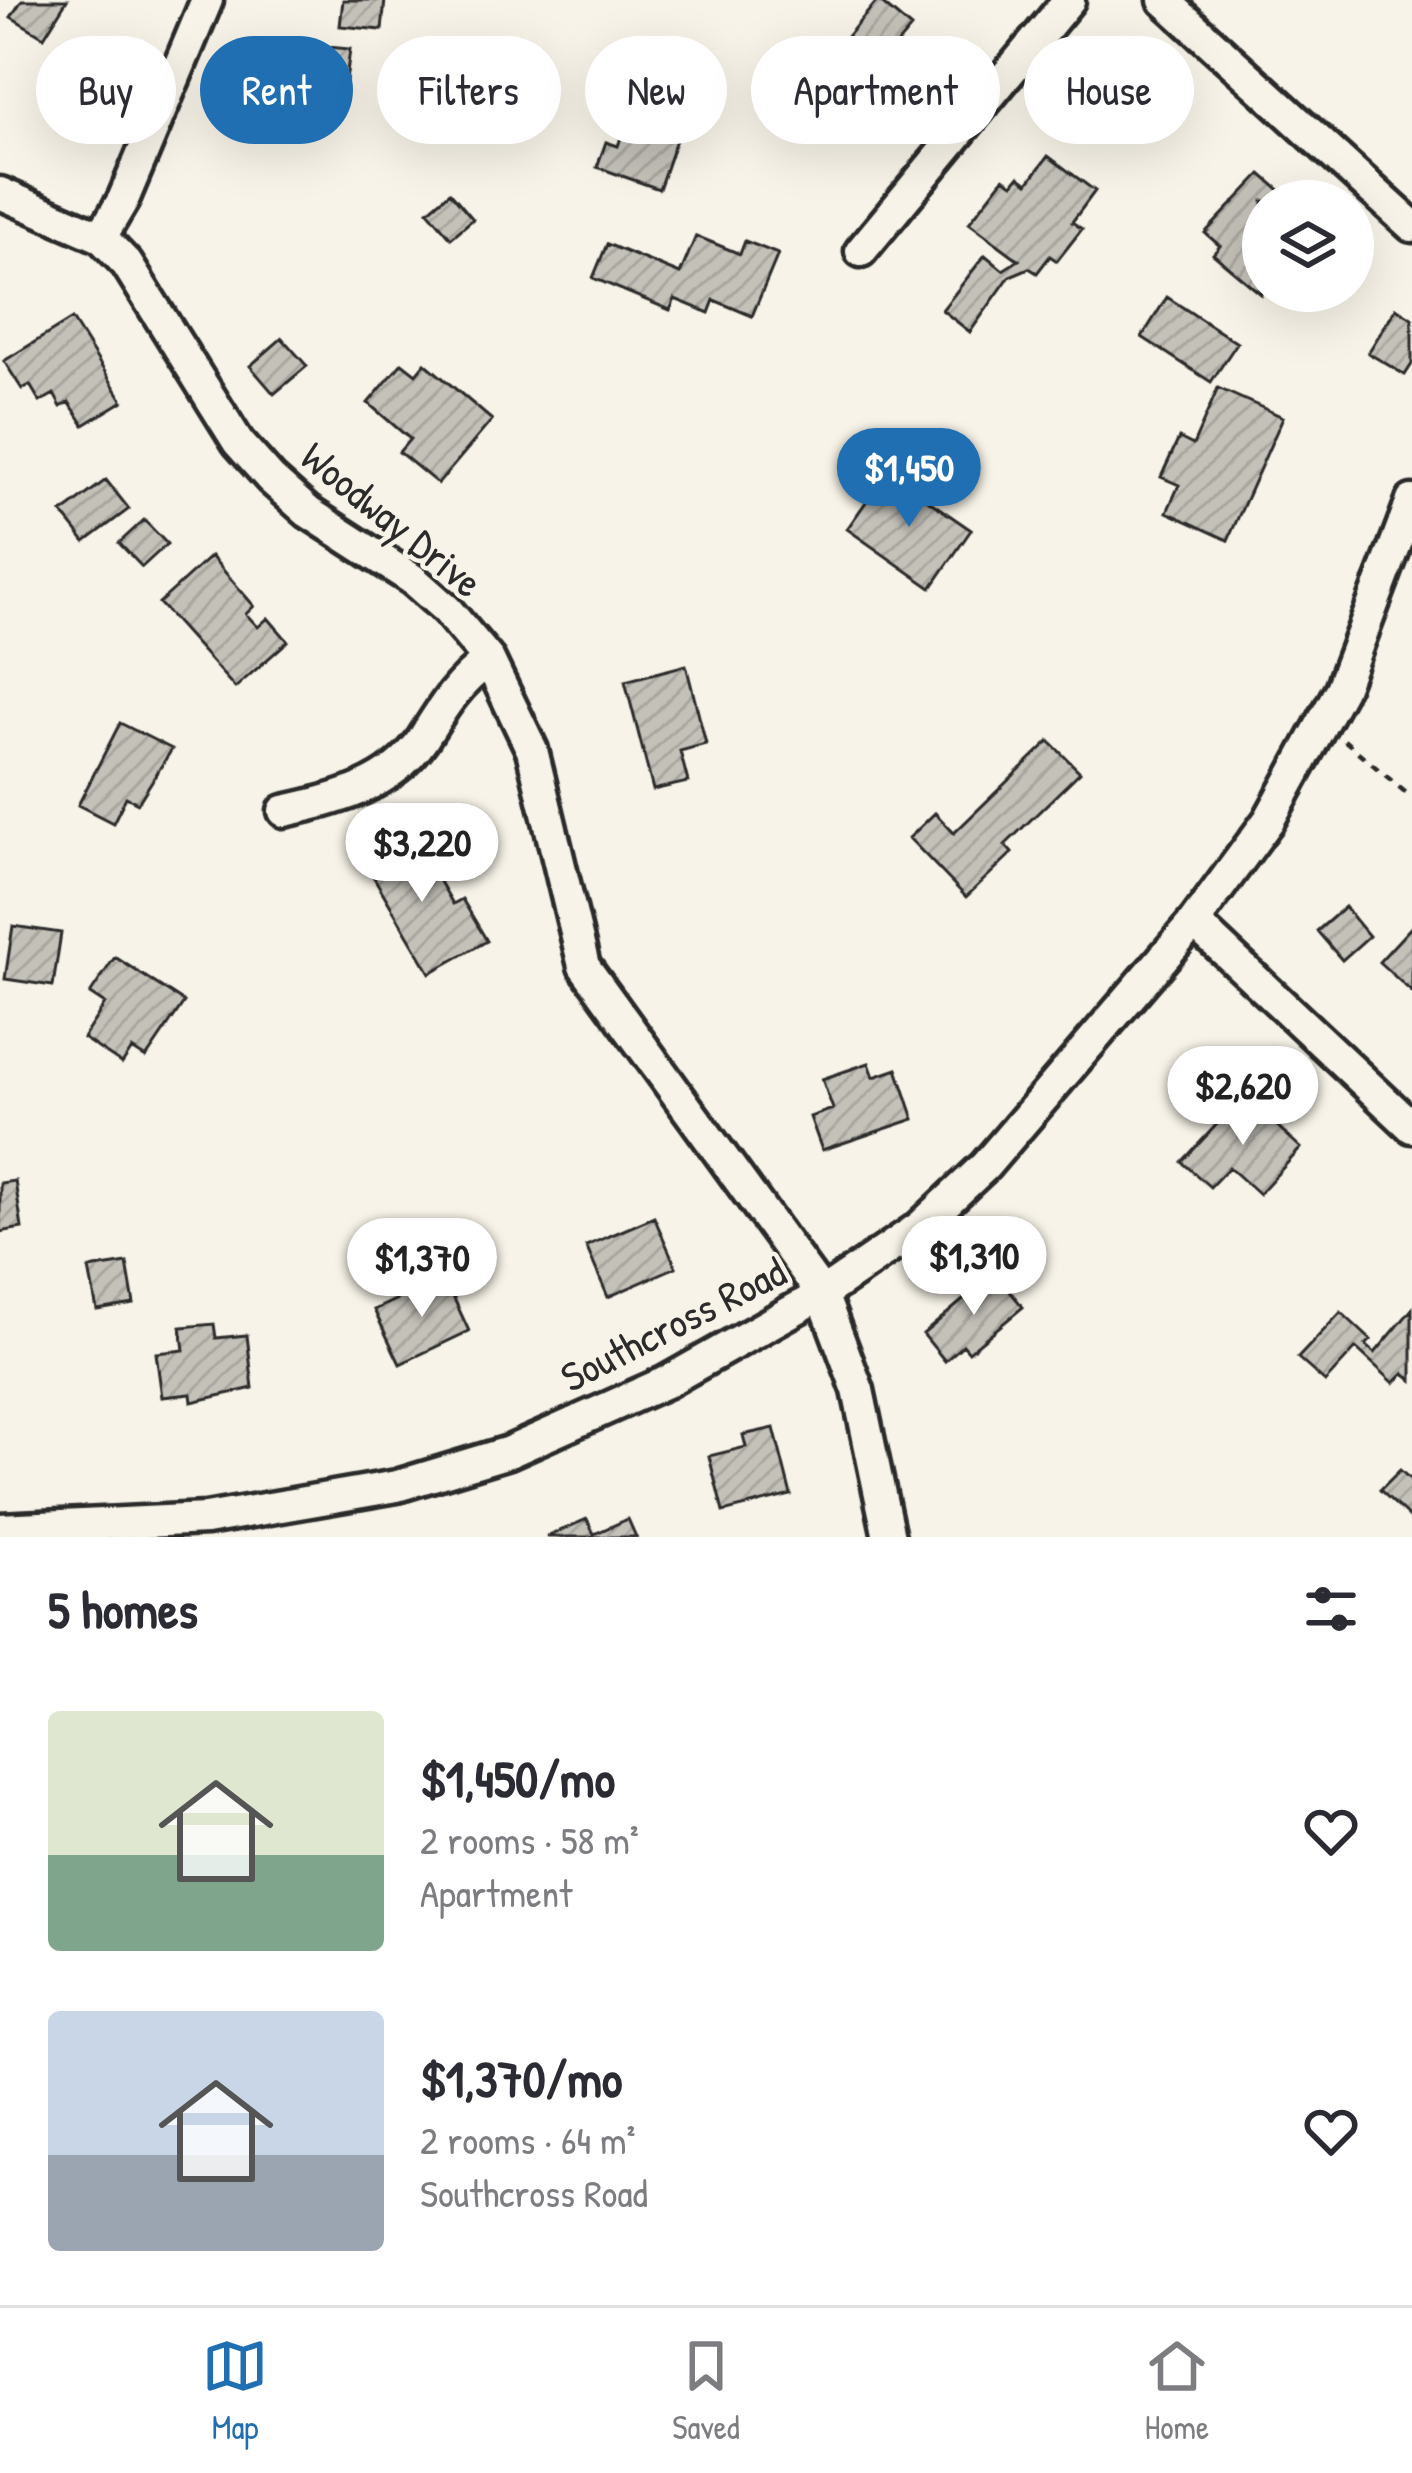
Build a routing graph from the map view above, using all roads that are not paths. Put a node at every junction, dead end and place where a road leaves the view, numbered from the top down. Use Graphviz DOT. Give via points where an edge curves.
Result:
graph roads {
  1 [pos="207,0"];
  2 [pos="1069,0"];
  3 [pos="1164,0"];
  4 [pos="0,194"];
  5 [pos="1412,226"];
  6 [pos="101,237"];
  7 [pos="861,251"];
  8 [pos="1412,501"];
  9 [pos="489,660"];
  10 [pos="284,811"];
  11 [pos="1194,922"];
  12 [pos="1412,1127"];
  13 [pos="822,1294"];
  14 [pos="0,1529"];
  15 [pos="889,1537"];
  1 -- 6 [label="street"];
  2 -- 7 [label="street"];
  3 -- 5 [label="street"];
  4 -- 6 [label="street"];
  6 -- 9 [label="street, Woodway Drive" via="128,264 238,442 266,473 308,512 412,578"];
  8 -- 11 [label="street, Southcross Road" via="1325,724 1269,820"];
  9 -- 10 [label="street" via="448,696 394,769 352,796"];
  9 -- 13 [label="street, Woodway Drive" via="532,750 584,966"];
  11 -- 12 [label="street"];
  11 -- 13 [label="street, Southcross Road" via="985,1166 920,1226"];
  13 -- 14 [label="street, Southcross Road" via="666,1382 443,1474 206,1519"];
  13 -- 15 [label="street, Woodway Drive" via="858,1390"];
}
